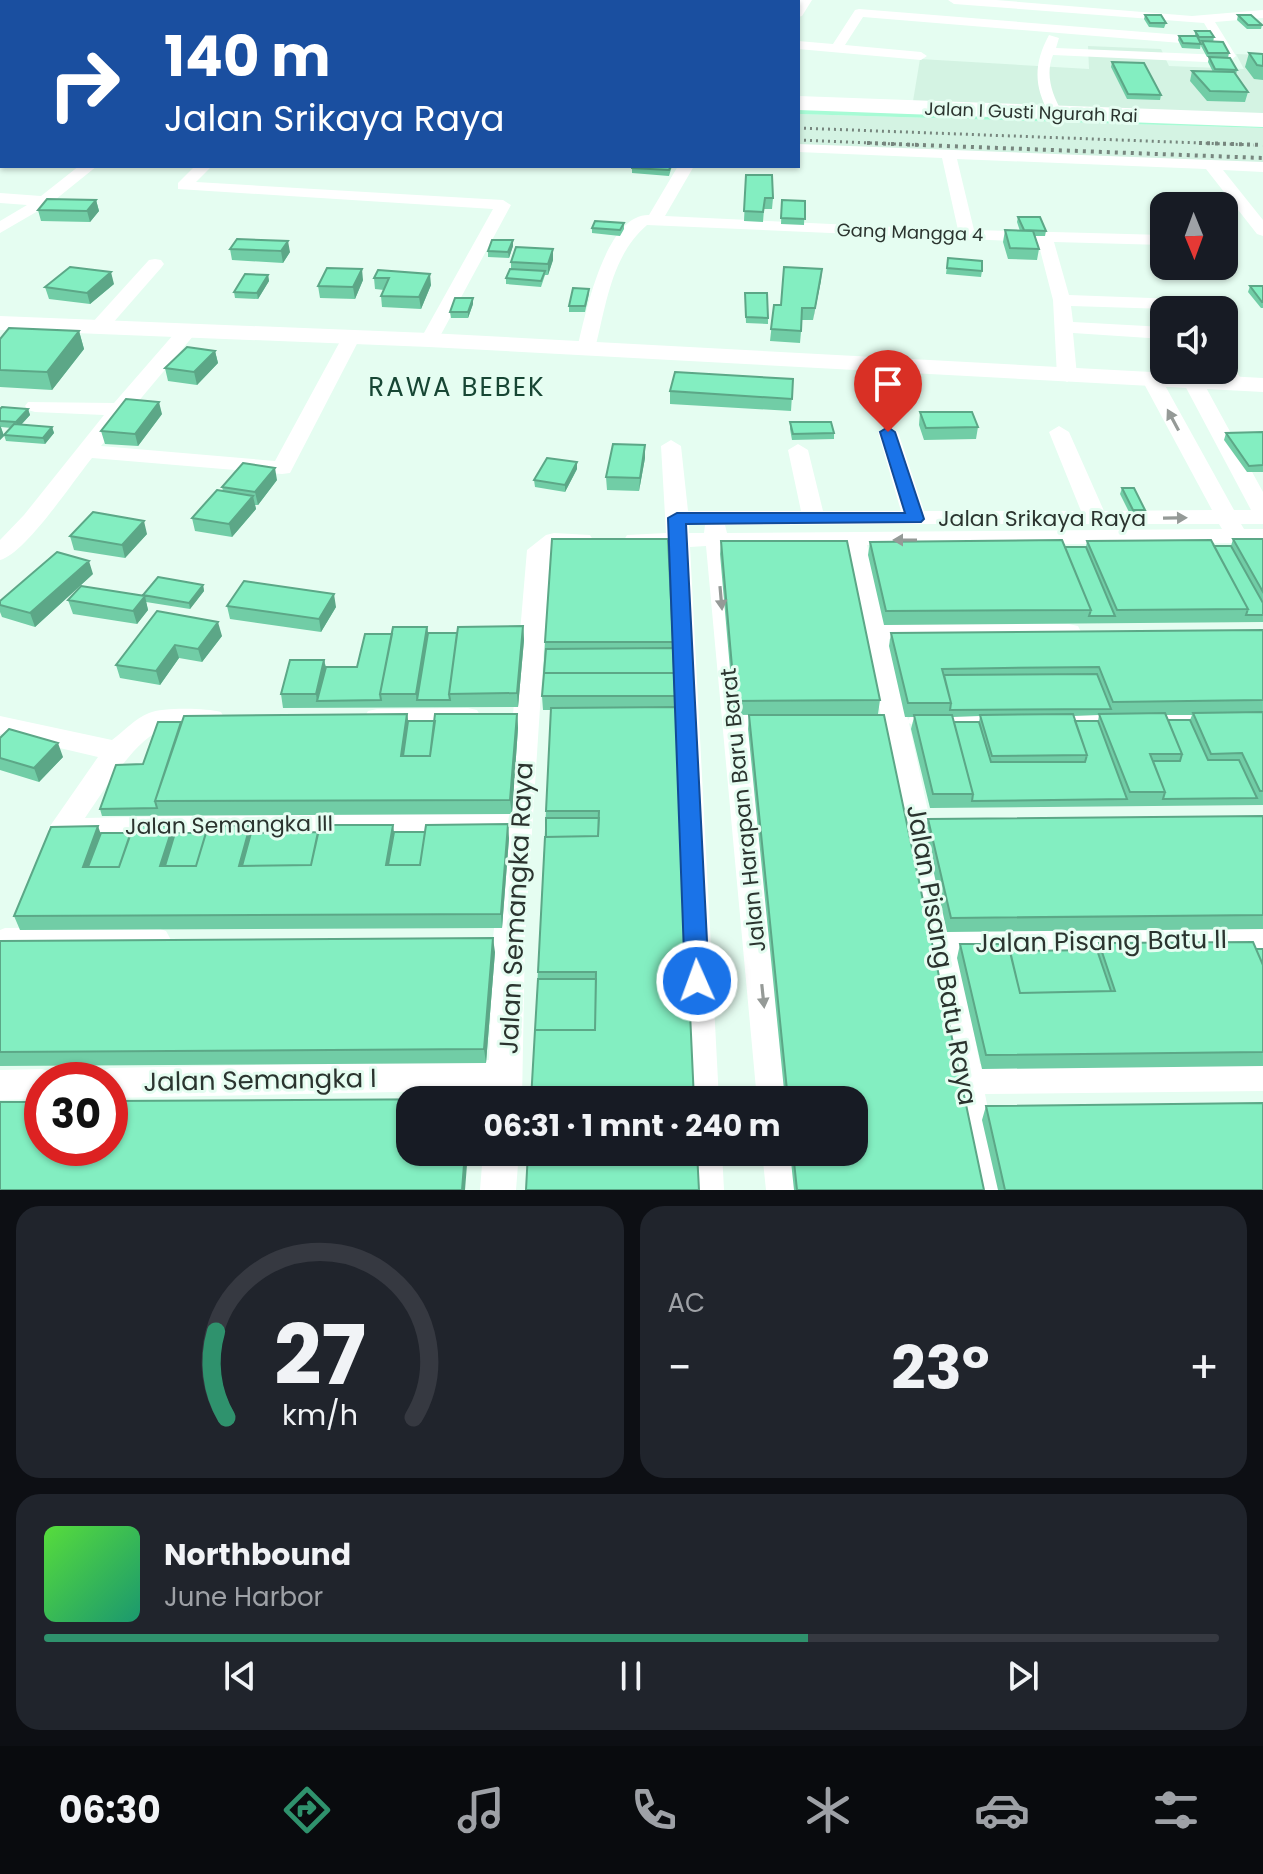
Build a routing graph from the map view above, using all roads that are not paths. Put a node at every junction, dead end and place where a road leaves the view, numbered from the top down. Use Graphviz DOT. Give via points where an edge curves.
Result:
graph roads {
  1 [pos="871,0"];
  2 [pos="954,0"];
  3 [pos="1106,0"];
  4 [pos="1257,0"];
  5 [pos="1046,3"];
  6 [pos="1178,5"];
  7 [pos="1192,6"];
  8 [pos="1062,9"];
  9 [pos="866,13"];
  10 [pos="1263,14"];
  11 [pos="1207,18"];
  12 [pos="1055,30"];
  13 [pos="1181,39"];
  14 [pos="800,45"];
  15 [pos="836,49"];
  16 [pos="1046,51"];
  17 [pos="921,56"];
  18 [pos="800,103"];
  19 [pos="1055,112"];
  20 [pos="800,114"];
  21 [pos="1263,120"];
  22 [pos="1263,128"];
  23 [pos="800,148"];
  24 [pos="949,155"];
  25 [pos="1211,165"];
  26 [pos="1263,167"];
  27 [pos="86,168"];
  28 [pos="202,168"];
  29 [pos="685,168"];
  30 [pos="0,198"];
  31 [pos="44,201"];
  32 [pos="655,219"];
  33 [pos="1261,226"];
  34 [pos="0,228"];
  35 [pos="967,235"];
  36 [pos="1045,238"];
  37 [pos="1150,240"];
  38 [pos="155,264"];
  39 [pos="1062,300"];
  40 [pos="1150,306"];
  41 [pos="0,323"];
  42 [pos="1063,327"];
  43 [pos="98,328"];
  44 [pos="187,331"];
  45 [pos="1150,332"];
  46 [pos="351,338"];
  47 [pos="429,340"];
  48 [pos="586,349"];
  49 [pos="1067,376"];
  50 [pos="1238,378"];
  51 [pos="1150,380"];
  52 [pos="1154,384"];
  53 [pos="1194,384"];
  54 [pos="1263,385"];
  55 [pos="35,406"];
  56 [pos="119,409"];
  57 [pos="888,432"];
  58 [pos="1059,432"];
  59 [pos="1249,435"];
  60 [pos="1220,436"];
  61 [pos="671,446"];
  62 [pos="798,450"];
  63 [pos="86,451"];
  64 [pos="1254,476"];
  65 [pos="1263,514"];
  66 [pos="814,518"];
  67 [pos="915,519"];
  68 [pos="1096,519"];
  69 [pos="1232,528"];
  70 [pos="677,529"];
  71 [pos="715,530"];
  72 [pos="1263,536"];
  73 [pos="854,540"];
  74 [pos="0,553"];
  75 [pos="876,631"];
  76 [pos="1093,632"];
  77 [pos="503,635"];
  78 [pos="533,636"];
  79 [pos="686,714"];
  80 [pos="615,715"];
  81 [pos="542,716"];
  82 [pos="357,718"];
  83 [pos="233,719"];
  84 [pos="1263,719"];
  85 [pos="882,721"];
  86 [pos="733,722"];
  87 [pos="763,722"];
  88 [pos="0,725"];
  89 [pos="117,751"];
  90 [pos="520,819"];
  91 [pos="918,821"];
  92 [pos="950,821"];
  93 [pos="1263,938"];
  94 [pos="478,939"];
  95 [pos="509,939"];
  96 [pos="178,940"];
  97 [pos="940,944"];
  98 [pos="3,946"];
  99 [pos="1263,1076"];
  100 [pos="964,1079"];
  101 [pos="128,1083"];
  102 [pos="24,1084"];
  103 [pos="0,1085"];
  104 [pos="407,1086"];
  105 [pos="506,1086"];
  106 [pos="701,1086"];
  107 [pos="772,1086"];
  108 [pos="500,1166"];
  109 [pos="705,1166"];
  110 [pos="781,1166"];
  111 [pos="498,1190"];
  112 [pos="706,1190"];
  113 [pos="784,1190"];
  114 [pos="986,1190"];
  1 -- 9 [label="street"];
  2 -- 5 [label="street"];
  3 -- 6 [label="street"];
  4 -- 7 [label="street" via="1254,10"];
  5 -- 8 [label="street"];
  8 -- 11 [label="street"];
  8 -- 12 [label="street"];
  9 -- 12 [label="street"];
  9 -- 15 [label="street" via="856,14"];
  10 -- 11 [label="street"];
  11 -- 16 [label="street" via="1228,58"];
  12 -- 13 [label="street"];
  12 -- 16 [label="street"];
  14 -- 15 [label="street"];
  15 -- 17 [label="street"];
  16 -- 19 [label="street" via="1045,93"];
  18 -- 19 [label="main road, Jalan I Gusti Ngurah Rai"];
  19 -- 21 [label="main road, Jalan I Gusti Ngurah Rai"];
  20 -- 22 [label="main road, Jalan I Gusti Ngurah Rai"];
  23 -- 24 [label="street"];
  24 -- 25 [label="street"];
  24 -- 35 [label="street"];
  25 -- 26 [label="street"];
  25 -- 33 [label="street"];
  27 -- 31 [label="street"];
  28 -- 47 [label="street" via="183,186 503,205"];
  29 -- 32 [label="street"];
  30 -- 31 [label="street"];
  31 -- 34 [label="street"];
  32 -- 35 [label="street, Gang Mangga 4"];
  32 -- 48 [label="street" via="637,224 622,242"];
  35 -- 36 [label="street, Gang Mangga 4"];
  36 -- 37 [label="street, Gang Mangga 4"];
  36 -- 39 [label="street"];
  38 -- 43 [label="street"];
  39 -- 40 [label="street"];
  39 -- 42 [label="street"];
  41 -- 43 [label="street"];
  42 -- 45 [label="street"];
  42 -- 49 [label="street"];
  43 -- 44 [label="street"];
  44 -- 46 [label="street"];
  44 -- 56 [label="street"];
  46 -- 47 [label="street"];
  46 -- 63 [label="street" via="282,468"];
  47 -- 48 [label="street"];
  48 -- 49 [label="street"];
  49 -- 51 [label="street"];
  50 -- 54 [label="street"];
  69 -- 52 [label="street, one-way"];
  53 -- 60 [label="street"];
  55 -- 56 [label="street"];
  56 -- 63 [label="street"];
  57 -- 67 [label="street"];
  58 -- 68 [label="street"];
  59 -- 60 [label="street"];
  60 -- 64 [label="street"];
  61 -- 70 [label="street"];
  62 -- 66 [label="street"];
  63 -- 74 [label="street"];
  64 -- 65 [label="street"];
  65 -- 69 [label="street, Jalan Srikaya Raya"];
  66 -- 67 [label="street, Jalan Srikaya Raya"];
  66 -- 71 [label="street, Jalan Srikaya Raya"];
  67 -- 68 [label="street, Jalan Srikaya Raya"];
  68 -- 69 [label="street, Jalan Srikaya Raya, one-way"];
  69 -- 72 [label="street, Jalan Srikaya Raya"];
  69 -- 73 [label="street, Jalan Srikaya Raya, one-way"];
  70 -- 71 [label="street, Jalan Srikaya Raya"];
  70 -- 78 [label="street, Jalan Srikaya Raya" via="609,540 554,540 539,550"];
  70 -- 79 [label="street"];
  71 -- 73 [label="street, Jalan Srikaya Raya"];
  71 -- 86 [label="street, Jalan Harapan Baru Barat, one-way"];
  73 -- 75 [label="street, Jalan Pisang Batu Raya"];
  75 -- 76 [label="street"];
  75 -- 85 [label="street, Jalan Pisang Batu Raya"];
  77 -- 78 [label="street"];
  78 -- 81 [label="street, Jalan Semangka Raya"];
  79 -- 80 [label="street"];
  79 -- 106 [label="street"];
  81 -- 82 [label="street"];
  81 -- 90 [label="street, Jalan Semangka Raya"];
  83 -- 89 [label="street, Jalan Semangka III" via="156,720"];
  84 -- 85 [label="street"];
  85 -- 91 [label="street, Jalan Pisang Batu Raya"];
  86 -- 87 [label="street"];
  86 -- 107 [label="street, Jalan Harapan Baru Barat, one-way"];
  88 -- 89 [label="street"];
  89 -- 90 [label="street, Jalan Semangka III" via="62,829"];
  90 -- 95 [label="street, Jalan Semangka Raya"];
  91 -- 92 [label="street"];
  91 -- 97 [label="street, Jalan Pisang Batu Raya"];
  93 -- 97 [label="street, Jalan Pisang Batu II"];
  94 -- 95 [label="street"];
  95 -- 105 [label="street, Jalan Semangka Raya"];
  96 -- 98 [label="street"];
  97 -- 100 [label="street, Jalan Pisang Batu Raya"];
  99 -- 100 [label="street"];
  100 -- 114 [label="street, Jalan Pisang Batu Raya"];
  101 -- 104 [label="street, Jalan Semangka I"];
  102 -- 103 [label="street"];
  108 -- 111 [label="street"];
  109 -- 112 [label="street"];
  110 -- 113 [label="street"];
}
